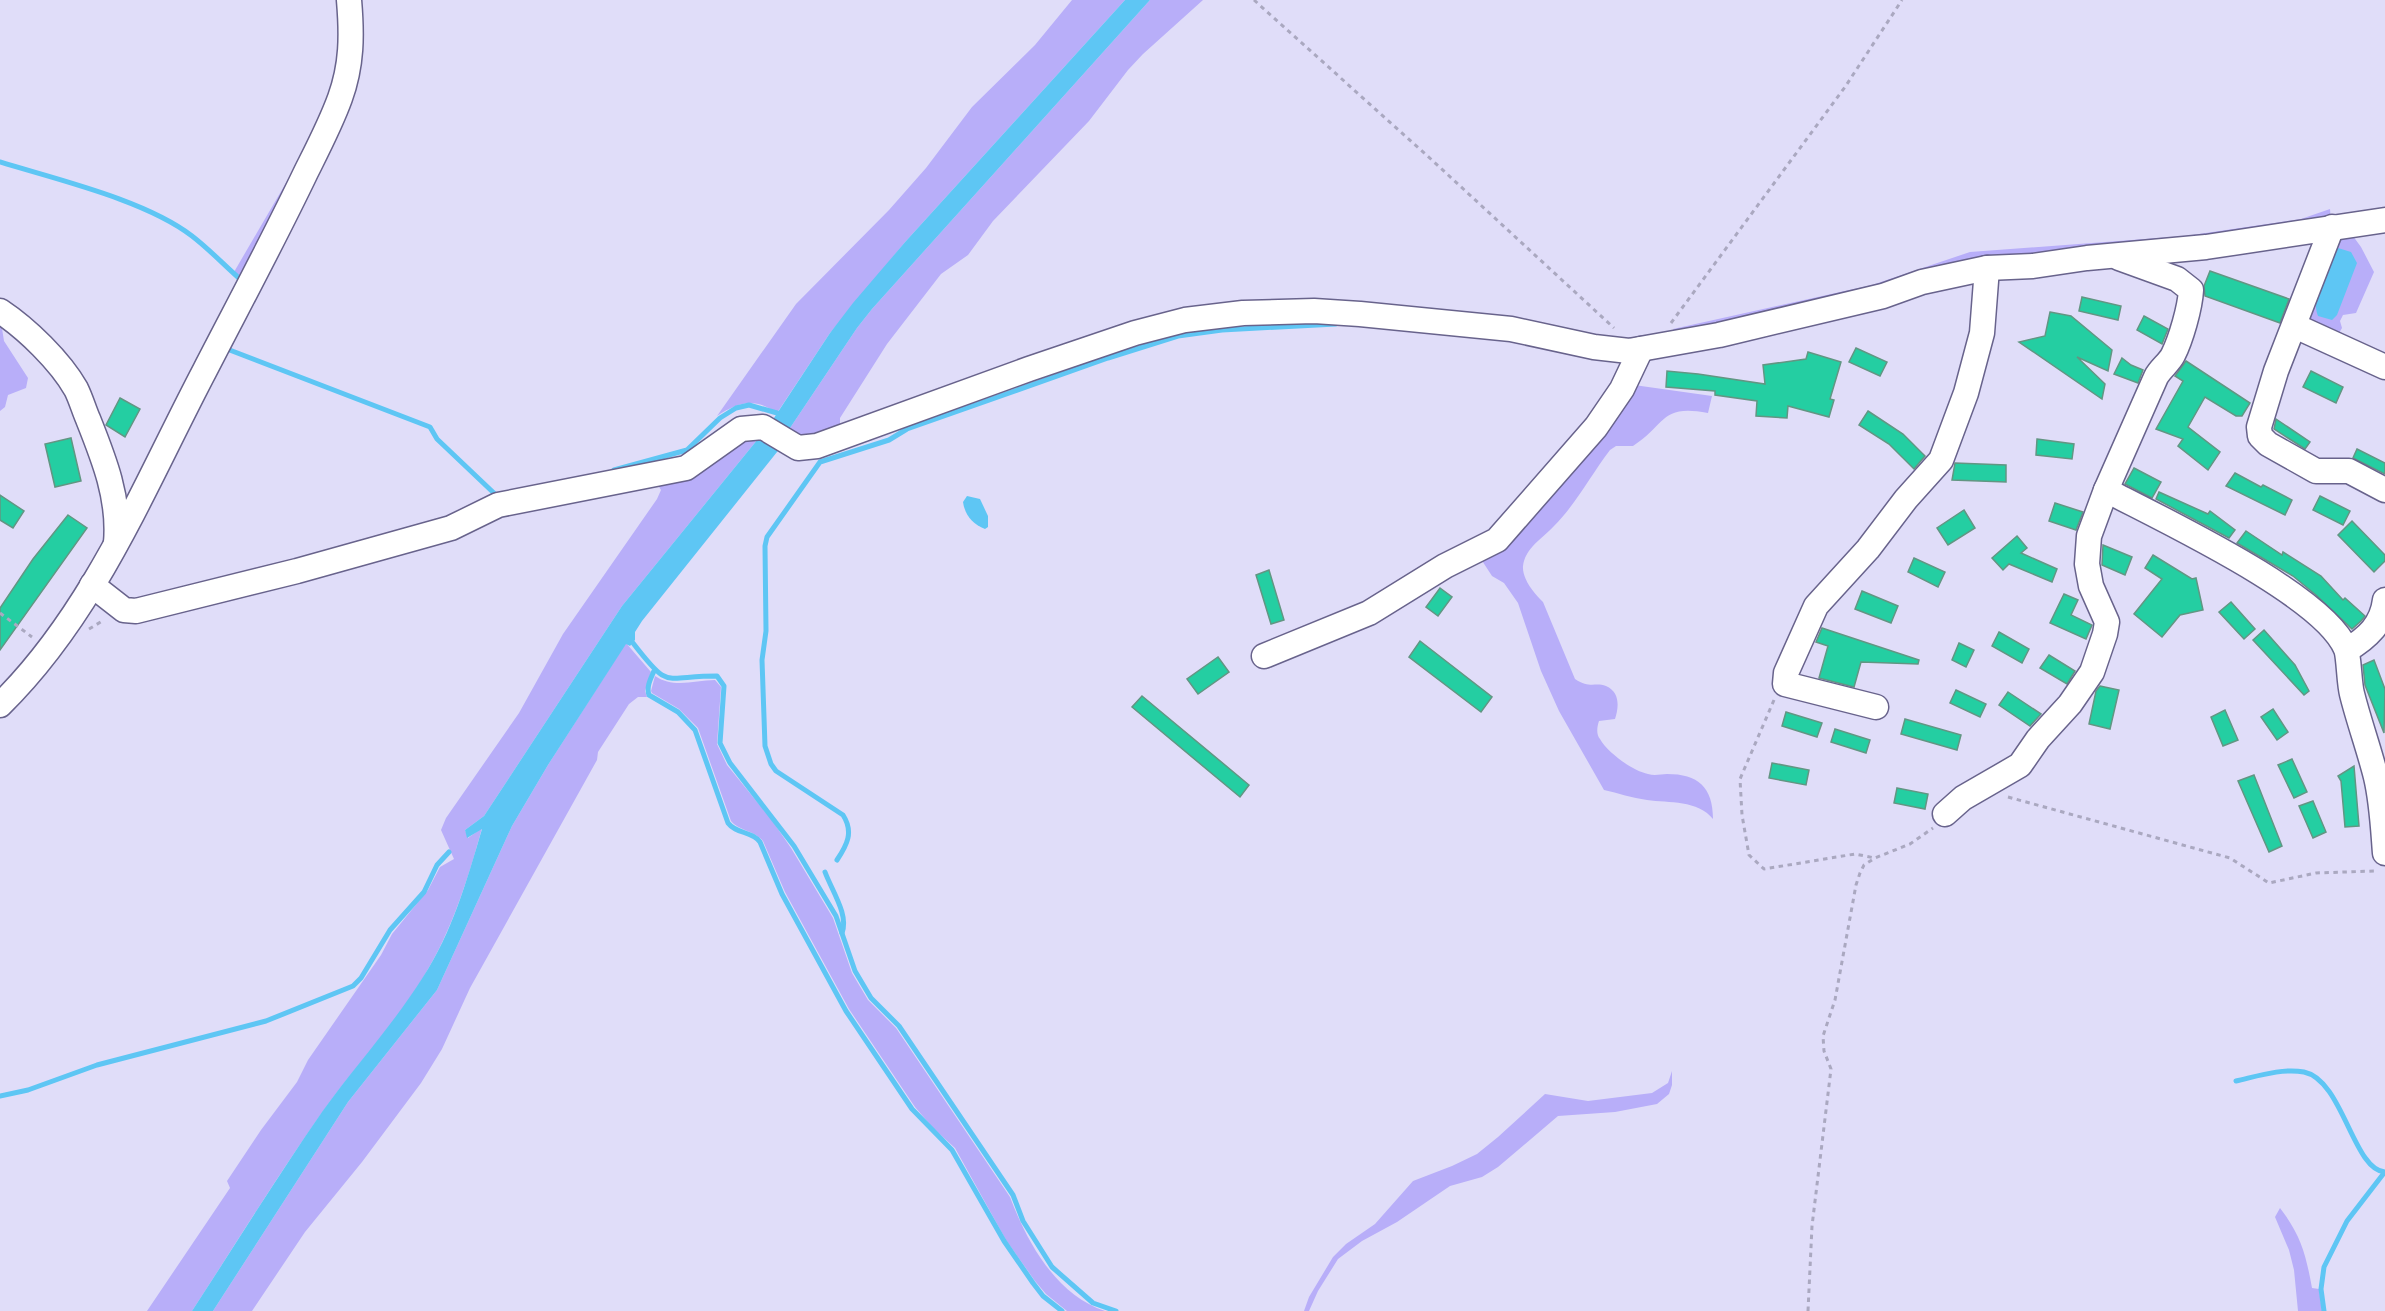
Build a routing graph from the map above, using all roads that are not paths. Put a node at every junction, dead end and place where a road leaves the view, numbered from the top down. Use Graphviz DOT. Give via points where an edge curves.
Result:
graph roads {
  1 [pos="349,0"];
  2 [pos="2385,220"];
  3 [pos="2332,227"];
  4 [pos="2114,256"];
  5 [pos="1987,268"];
  6 [pos="0,311"];
  7 [pos="2295,326"];
  8 [pos="1643,348"];
  9 [pos="2385,367"];
  10 [pos="2106,490"];
  11 [pos="2385,490"];
  12 [pos="116,545"];
  13 [pos="92,585"];
  14 [pos="2385,600"];
  15 [pos="2347,650"];
  16 [pos="1264,656"];
  17 [pos="0,705"];
  18 [pos="1876,707"];
  19 [pos="1945,814"];
  20 [pos="2385,861"];
  1 -- 12 [label="street" via="351,59 340,99 147,490"];
  2 -- 3 [label="street"];
  3 -- 4 [label="street" via="2206,247"];
  3 -- 7 [label="street"];
  4 -- 5 [label="street"];
  4 -- 10 [label="street" via="2177,279 2191,290 2172,356 2156,378"];
  5 -- 8 [label="street" via="1719,335"];
  5 -- 18 [label="street" via="1982,333 1966,393 1941,460 1816,606 1786,673 1785,684"];
  6 -- 12 [label="street" via="20,324 75,389 106,465 118,520"];
  7 -- 9 [label="street"];
  7 -- 11 [label="street" via="2276,371 2259,427 2260,436 2316,471 2349,471"];
  8 -- 13 [label="street" via="1594,347 1511,329 1426,319 1314,311 1185,320 1143,330 1029,369 817,446 798,448 763,427 741,429 686,468 668,474 498,506 441,531 136,611 124,610"];
  8 -- 16 [label="street" via="1602,420 1497,540 1445,566 1369,613"];
  10 -- 15 [label="street" via="2291,593 2331,627"];
  10 -- 19 [label="street" via="2087,550 2091,585 2106,622 2092,672 2020,765 1963,798"];
  12 -- 13 [label="street"];
  13 -- 17 [label="street" via="57,636"];
  14 -- 15 [label="street" via="2376,627"];
  15 -- 20 [label="street" via="2352,695 2381,803"];
}
